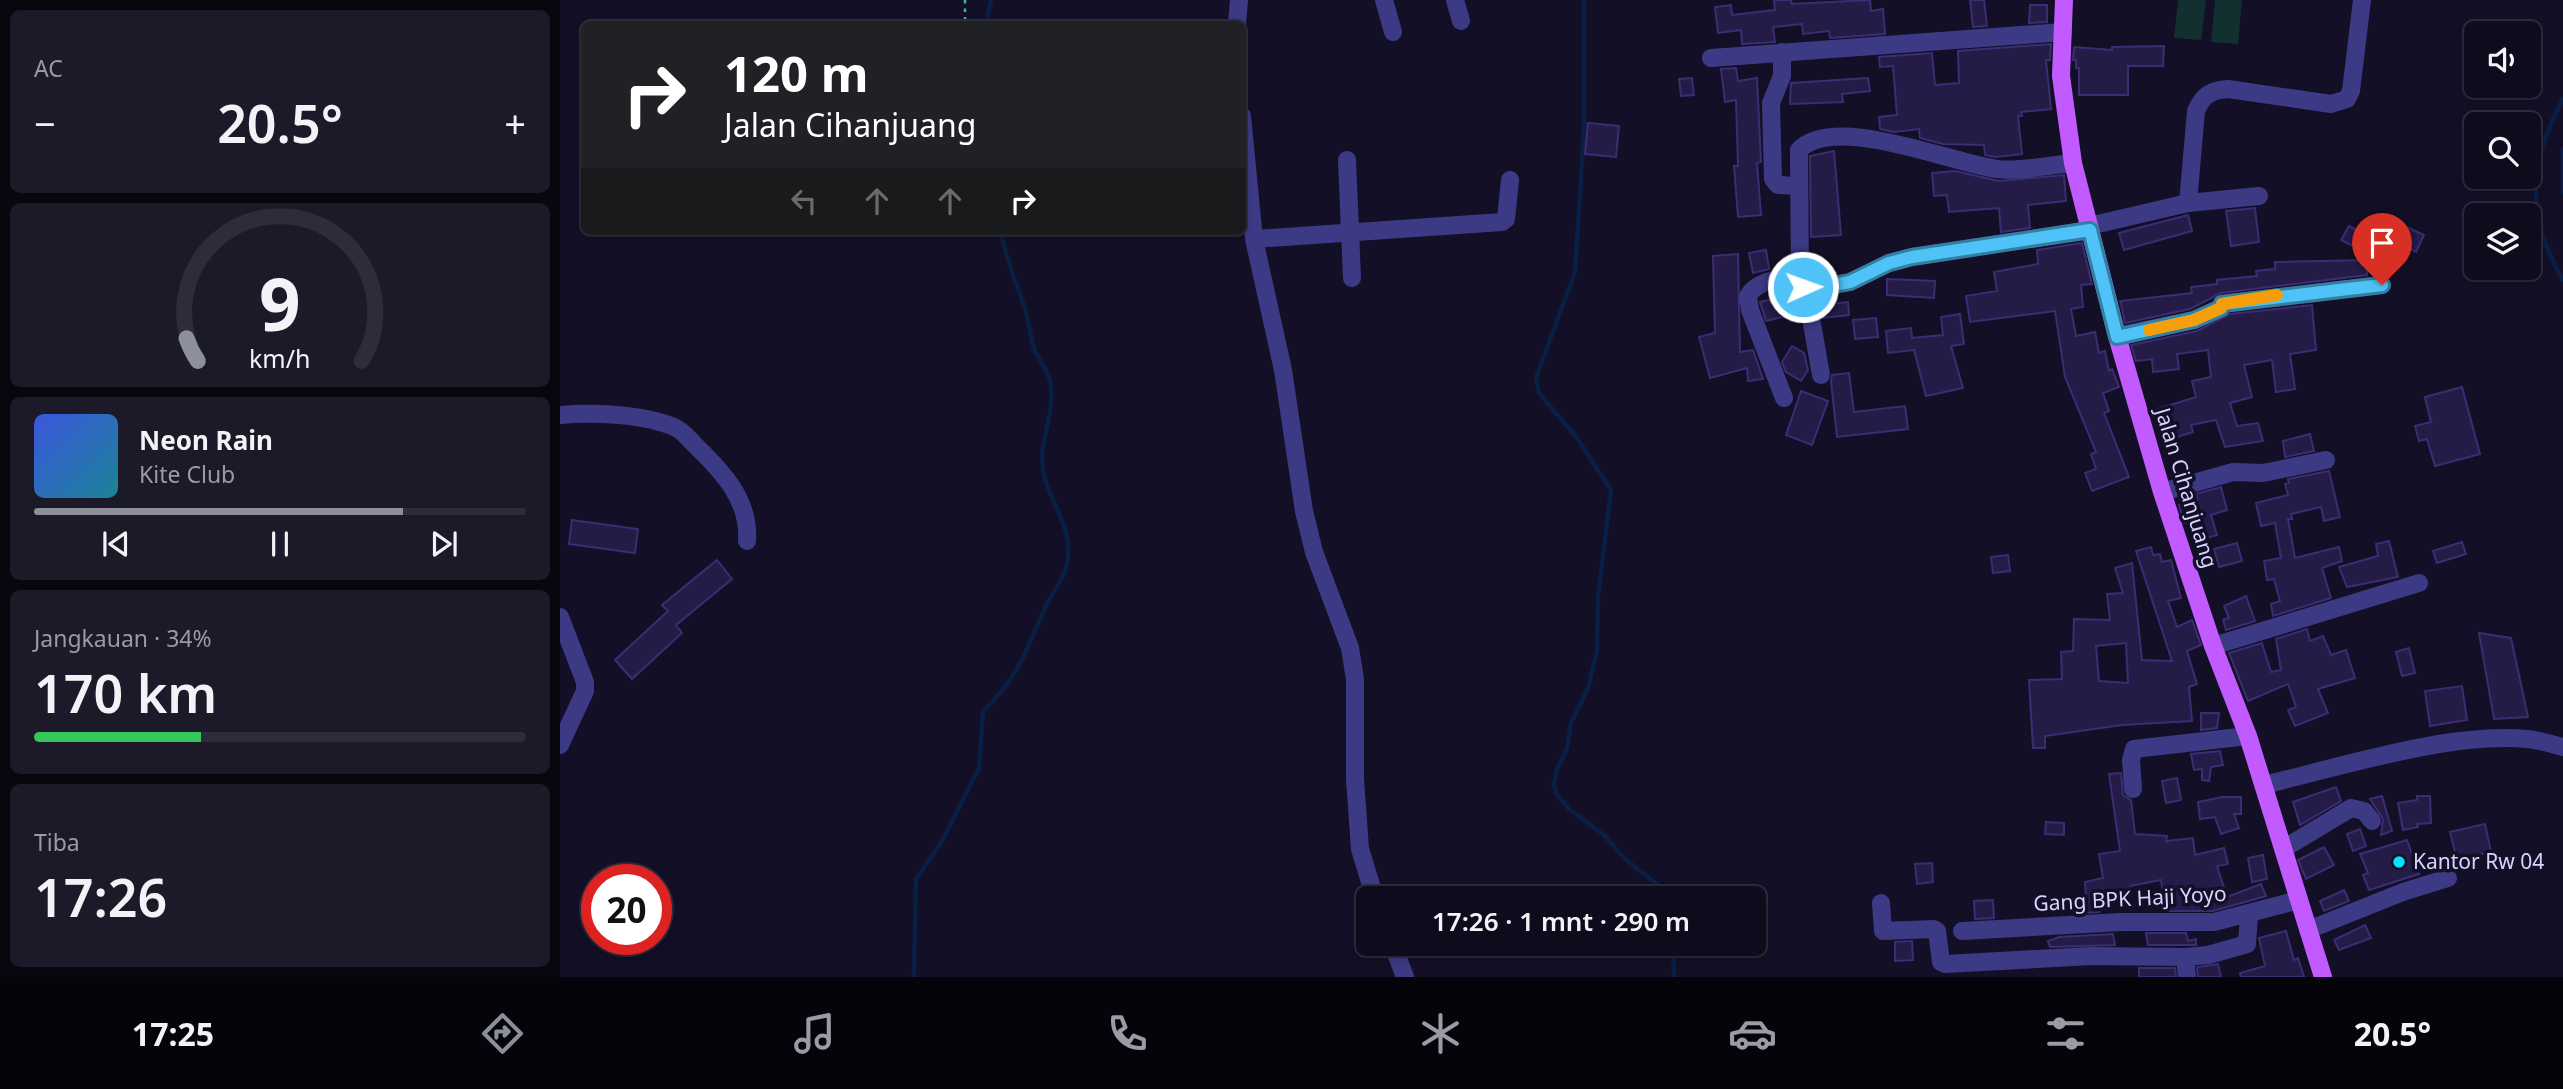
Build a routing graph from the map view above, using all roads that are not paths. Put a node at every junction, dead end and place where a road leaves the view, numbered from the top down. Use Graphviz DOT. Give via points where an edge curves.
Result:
graph roads {
  1 [pos="1239,0"];
  2 [pos="1384,0"];
  3 [pos="1455,0"];
  4 [pos="2064,0"];
  5 [pos="2362,0"];
  6 [pos="1237,21"];
  7 [pos="1461,21"];
  8 [pos="1393,32"];
  9 [pos="2063,32"];
  10 [pos="1782,52"];
  11 [pos="1711,58"];
  12 [pos="1246,157"];
  13 [pos="1347,160"];
  14 [pos="2073,163"];
  15 [pos="1510,180"];
  16 [pos="1798,186"];
  17 [pos="2259,196"];
  18 [pos="2188,204"];
  19 [pos="2090,228"];
  20 [pos="1350,232"];
  21 [pos="1254,239"];
  22 [pos="1352,278"];
  23 [pos="1803,282"];
  24 [pos="2382,285"];
  25 [pos="2117,337"];
  26 [pos="1821,375"];
  27 [pos="1784,398"];
  28 [pos="560,415"];
  29 [pos="2326,460"];
  30 [pos="2162,492"];
  31 [pos="747,541"];
  32 [pos="2419,583"];
  33 [pos="560,617"];
  34 [pos="2213,646"];
  35 [pos="2248,736"];
  36 [pos="560,745"];
  37 [pos="2563,747"];
  38 [pos="2263,785"];
  39 [pos="2133,789"];
  40 [pos="2372,821"];
  41 [pos="2283,849"];
  42 [pos="2448,878"];
  43 [pos="1371,886"];
  44 [pos="2299,900"];
  45 [pos="1881,903"];
  46 [pos="2249,914"];
  47 [pos="2308,930"];
  48 [pos="1962,932"];
  49 [pos="1397,956"];
  50 [pos="2186,957"];
  51 [pos="1405,977"];
  52 [pos="2188,977"];
  53 [pos="2323,977"];
  1 -- 6 [label="street"];
  2 -- 8 [label="street"];
  3 -- 7 [label="street"];
  4 -- 9 [label="main road, Jalan Cihanjuang"];
  5 -- 18 [label="street" via="2347,99 2331,104 2216,89 2201,100 2196,111"];
  9 -- 10 [label="street"];
  9 -- 14 [label="main road, Jalan Cihanjuang" via="2061,76"];
  10 -- 11 [label="street"];
  10 -- 16 [label="street" via="1782,76 1771,103 1773,179 1778,185"];
  12 -- 21 [label="street"];
  13 -- 20 [label="street"];
  14 -- 16 [label="street" via="2000,170 1866,136 1818,140 1801,148"];
  14 -- 19 [label="main road, Jalan Cihanjuang"];
  15 -- 20 [label="street" via="1502,222"];
  16 -- 23 [label="street"];
  17 -- 18 [label="street"];
  18 -- 19 [label="street"];
  19 -- 23 [label="street" via="1912,257 1850,282"];
  19 -- 25 [label="main road, Jalan Cihanjuang"];
  20 -- 21 [label="street"];
  20 -- 22 [label="street"];
  21 -- 43 [label="street" via="1283,370 1314,552 1350,648 1360,849"];
  23 -- 26 [label="street"];
  23 -- 27 [label="street" via="1764,283 1753,287 1748,296"];
  24 -- 25 [label="street" via="2222,304 2194,320"];
  25 -- 30 [label="main road, Jalan Cihanjuang"];
  28 -- 31 [label="street" via="588,412 679,429 721,469 731,485 747,517"];
  29 -- 30 [label="street" via="2263,473 2234,472"];
  30 -- 34 [label="main road, Jalan Cihanjuang"];
  32 -- 34 [label="street"];
  33 -- 36 [label="street" via="586,682"];
  34 -- 35 [label="main road, Jalan Cihanjuang"];
  35 -- 38 [label="main road, Jalan Cihanjuang"];
  35 -- 39 [label="street" via="2134,749"];
  37 -- 38 [label="street" via="2527,738 2466,742 2396,753"];
  38 -- 41 [label="main road, Jalan Cihanjuang"];
  40 -- 41 [label="street" via="2364,811 2351,808"];
  41 -- 44 [label="main road, Jalan Cihanjuang"];
  42 -- 47 [label="street"];
  44 -- 46 [label="street, Gang BPK Haji Yoyo"];
  44 -- 47 [label="main road, Jalan Cihanjuang"];
  45 -- 50 [label="street" via="1883,931 1934,929 1945,964 2091,956"];
  46 -- 48 [label="street, Gang BPK Haji Yoyo" via="2214,922 2122,922"];
  46 -- 50 [label="street" via="2247,944"];
  47 -- 53 [label="main road, Jalan Cihanjuang"];
  49 -- 51 [label="street"];
  50 -- 52 [label="street"];
}
